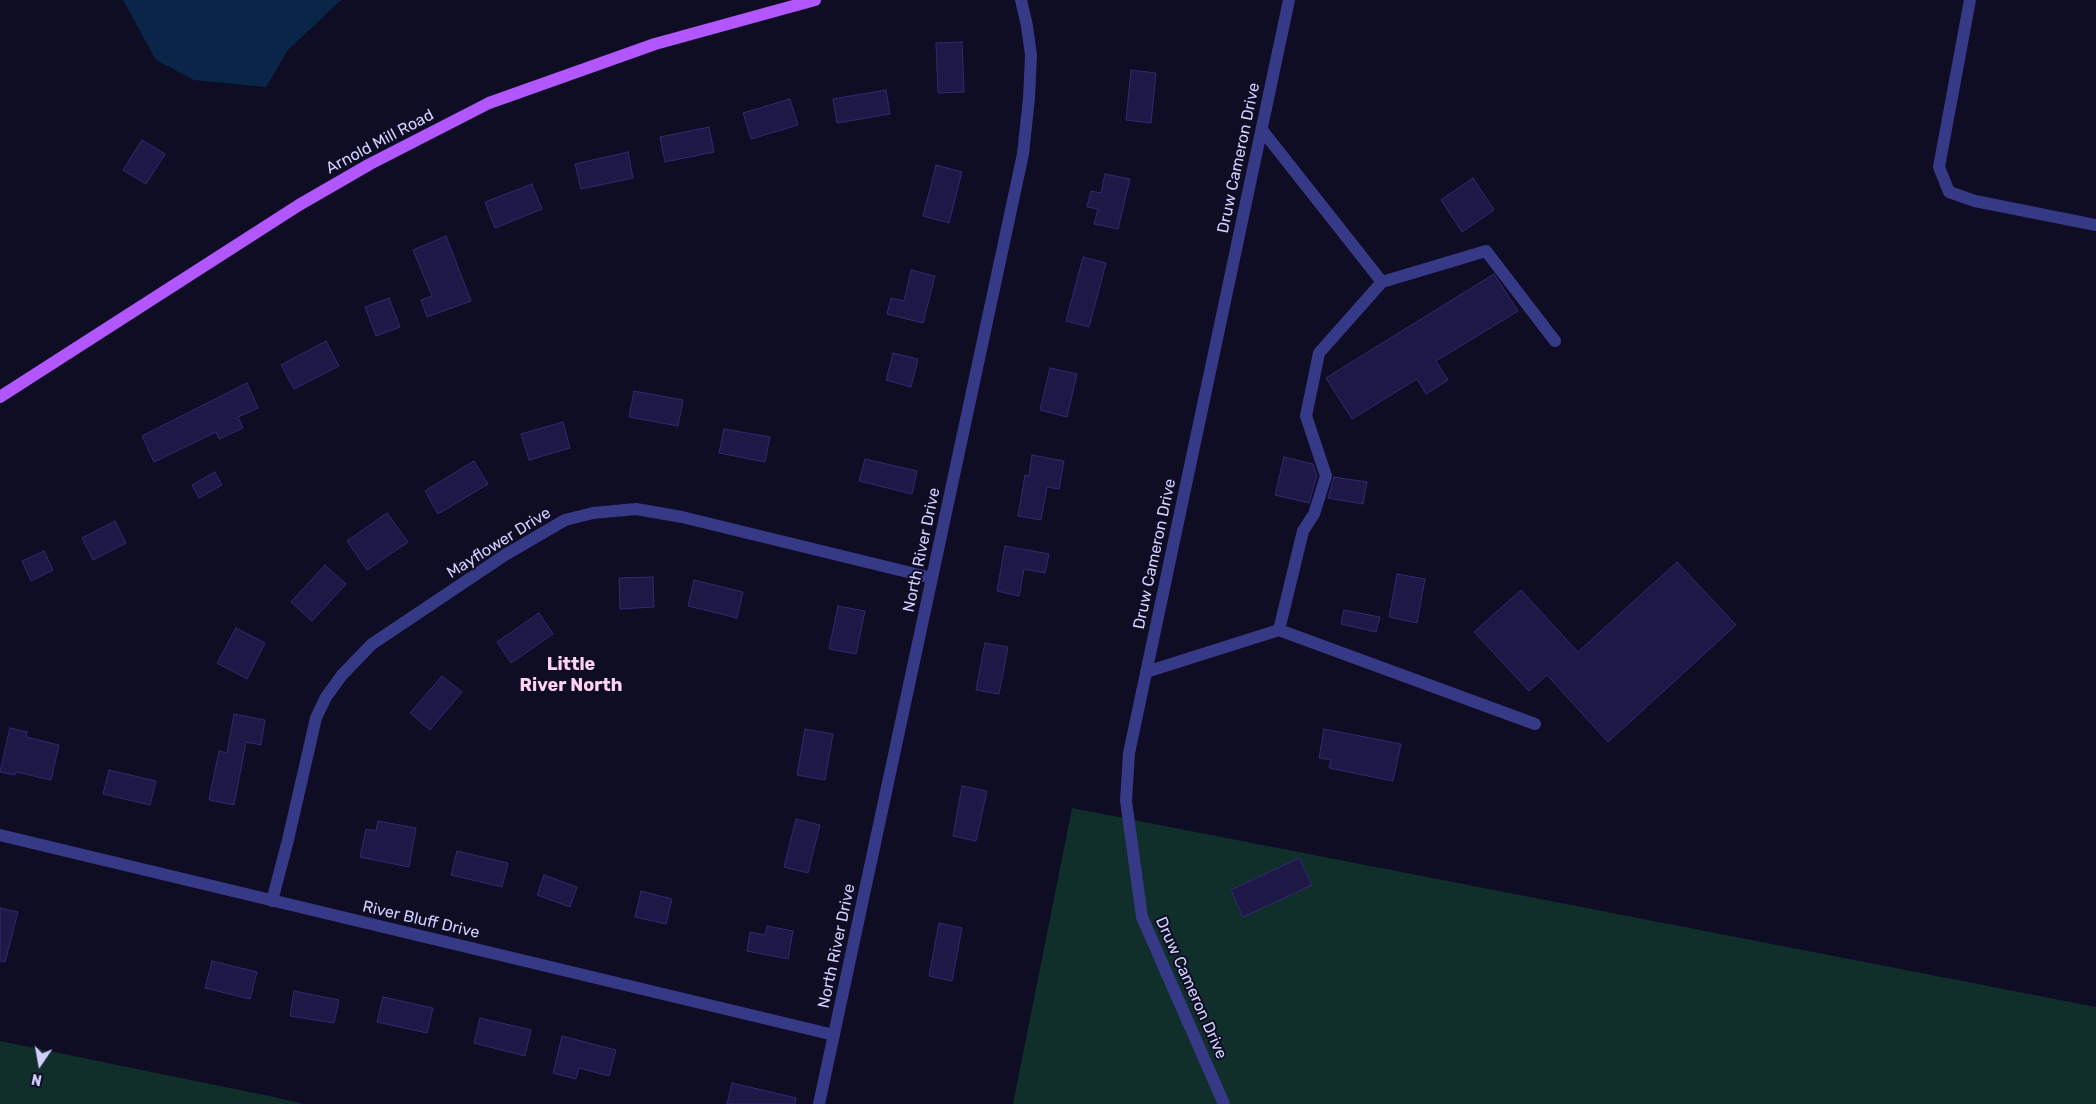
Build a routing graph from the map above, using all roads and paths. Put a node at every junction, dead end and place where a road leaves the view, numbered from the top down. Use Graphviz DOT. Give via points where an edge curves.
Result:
graph roads {
  1 [pos="815,0"];
  2 [pos="1021,0"];
  3 [pos="1289,0"];
  4 [pos="1970,0"];
  5 [pos="1262,130"];
  6 [pos="2096,225"];
  7 [pos="1382,282"];
  8 [pos="1555,341"];
  9 [pos="0,397"];
  10 [pos="932,578"];
  11 [pos="1279,630"];
  12 [pos="1146,672"];
  13 [pos="1535,724"];
  14 [pos="0,835"];
  15 [pos="272,901"];
  16 [pos="834,1035"];
  17 [pos="819,1104"];
  18 [pos="1224,1104"];
  1 -- 9 [label="main road, Arnold Mill Road" via="655,44 489,103 370,164 299,205"];
  2 -- 10 [label="street, North River Drive" via="1031,55 1023,154"];
  3 -- 5 [label="street, Druw Cameron Drive"];
  4 -- 6 [label="street" via="1939,167 1949,192 1975,201"];
  5 -- 7 [label="street"];
  5 -- 12 [label="street, Druw Cameron Drive"];
  7 -- 8 [label="street" via="1486,251"];
  7 -- 11 [label="street" via="1320,353 1306,416 1326,476 1314,514 1303,531"];
  10 -- 15 [label="street, Mayflower Drive" via="682,517 636,509 593,513 565,520 505,555 372,644 342,675 316,718"];
  10 -- 16 [label="street, North River Drive"];
  11 -- 12 [label="street"];
  11 -- 13 [label="street"];
  12 -- 18 [label="street, Druw Cameron Drive" via="1129,753 1126,801 1142,917"];
  14 -- 15 [label="street, River Bluff Drive"];
  15 -- 16 [label="street, River Bluff Drive"];
  16 -- 17 [label="street, North River Drive"];
}
